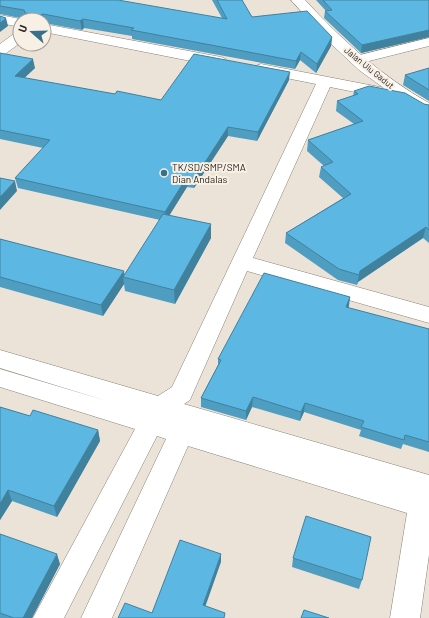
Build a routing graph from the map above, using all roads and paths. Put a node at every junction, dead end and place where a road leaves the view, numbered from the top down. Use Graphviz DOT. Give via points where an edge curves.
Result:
graph roads {
  1 [pos="298,0"];
  2 [pos="0,19"];
  3 [pos="12,21"];
  4 [pos="52,30"];
  5 [pos="12,42"];
  6 [pos="429,42"];
  7 [pos="0,51"];
  8 [pos="357,60"];
  9 [pos="325,81"];
  10 [pos="407,97"];
  11 [pos="429,110"];
  12 [pos="241,262"];
  13 [pos="429,315"];
  14 [pos="0,360"];
  15 [pos="0,378"];
  16 [pos="172,414"];
  17 [pos="426,497"];
  18 [pos="48,618"];
  19 [pos="96,618"];
  20 [pos="405,618"];
  1 -- 8 [label="street, Jalan Ulu Gadut"];
  2 -- 3 [label="street"];
  4 -- 9 [label="street"];
  5 -- 7 [label="street"];
  6 -- 8 [label="street"];
  8 -- 10 [label="street, Jalan Ulu Gadut"];
  9 -- 10 [label="street"];
  9 -- 12 [label="street"];
  10 -- 11 [label="street, Jalan Ulu Gadut"];
  12 -- 13 [label="street"];
  12 -- 16 [label="street"];
  14 -- 16 [label="street"];
  15 -- 16 [label="street"];
  16 -- 17 [label="street"];
  16 -- 18 [label="street"];
  16 -- 19 [label="street"];
  17 -- 20 [label="street"];
}
